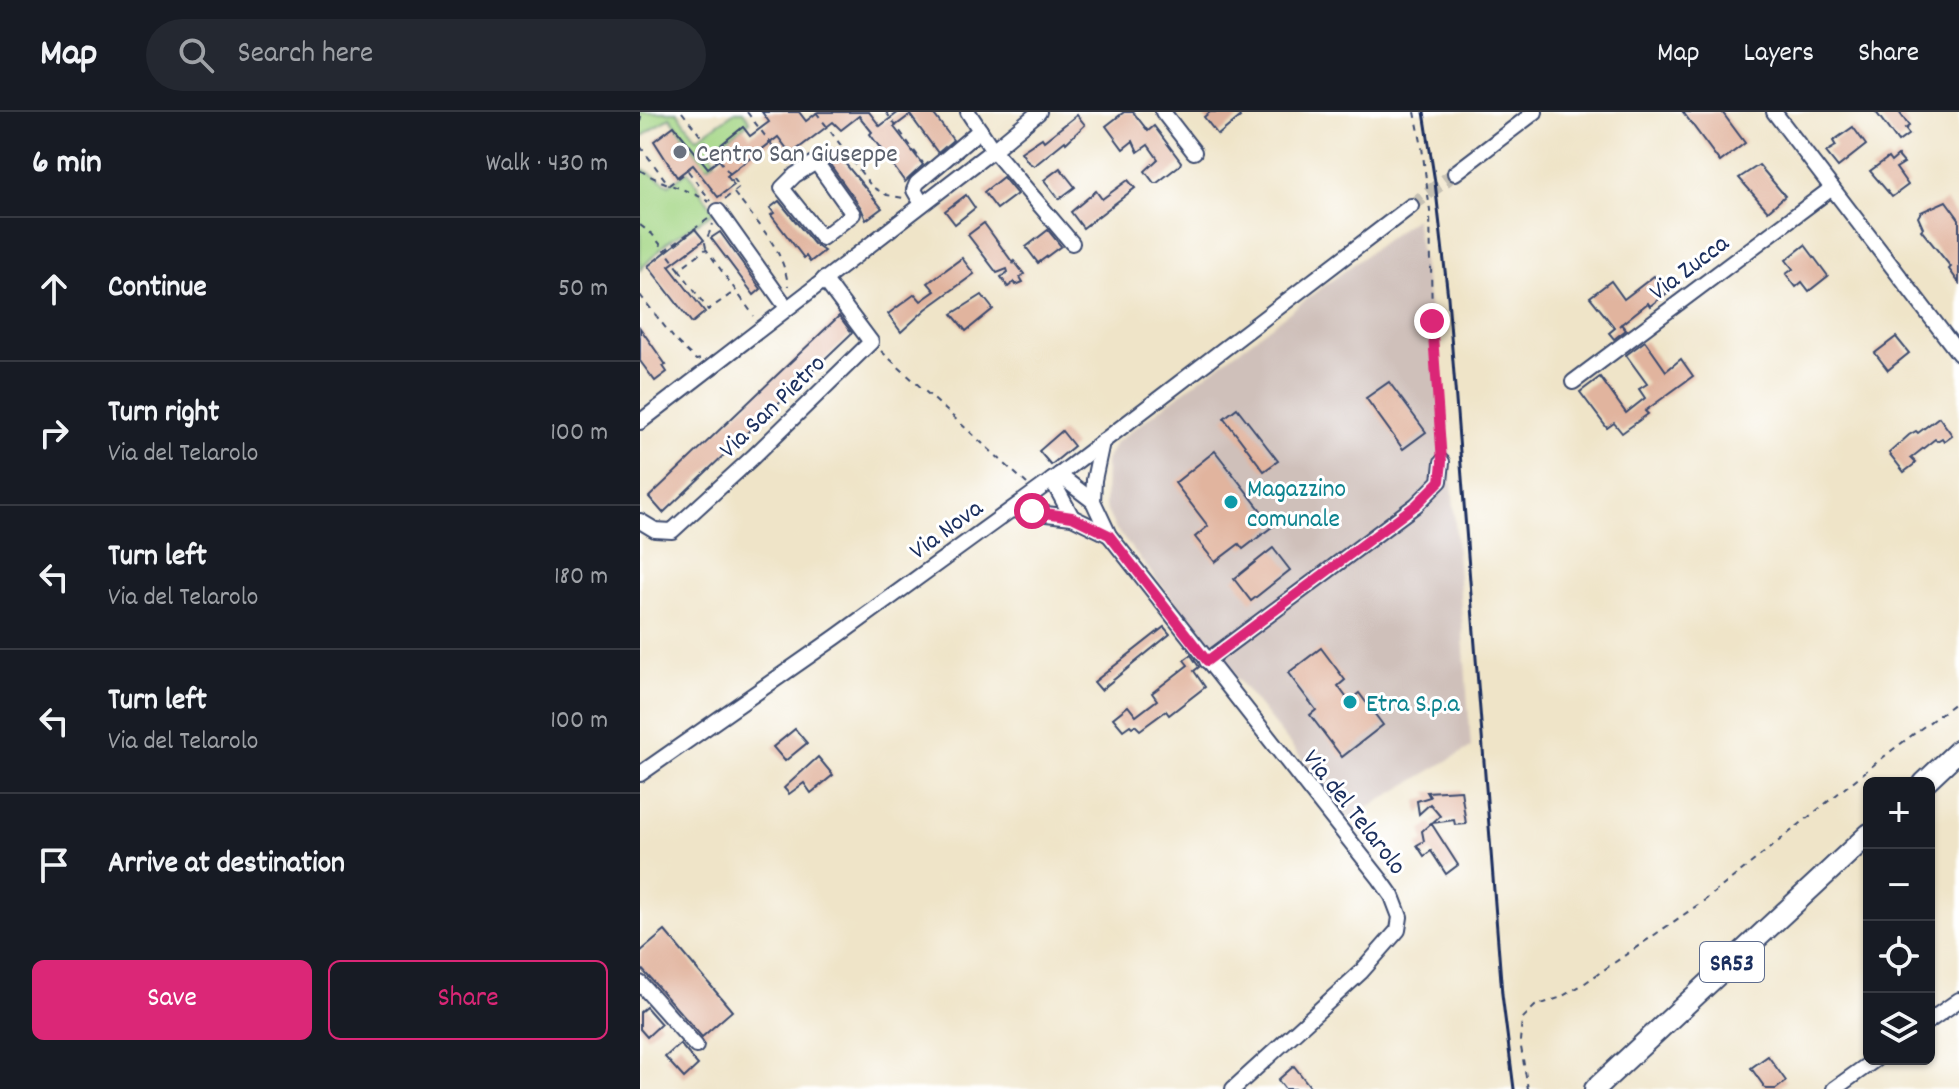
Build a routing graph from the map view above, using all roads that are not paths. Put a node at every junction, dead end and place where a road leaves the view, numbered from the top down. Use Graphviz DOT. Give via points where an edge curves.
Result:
graph roads {
  1 [pos="968,112"];
  2 [pos="1039,112"];
  3 [pos="1163,112"];
  4 [pos="1535,112"];
  5 [pos="1774,112"];
  6 [pos="1785,112"];
  7 [pos="980,130"];
  8 [pos="1795,139"];
  9 [pos="993,150"];
  10 [pos="1194,152"];
  11 [pos="1455,173"];
  12 [pos="1832,188"];
  13 [pos="1411,206"];
  14 [pos="919,207"];
  15 [pos="717,209"];
  16 [pos="853,214"];
  17 [pos="1072,243"];
  18 [pos="824,279"];
  19 [pos="782,301"];
  20 [pos="1959,354"];
  21 [pos="1573,382"];
  22 [pos="640,422"];
  23 [pos="1102,442"];
  24 [pos="1442,462"];
  25 [pos="1051,481"];
  26 [pos="1093,501"];
  27 [pos="1012,510"];
  28 [pos="1072,517"];
  29 [pos="640,521"];
  30 [pos="1109,535"];
  31 [pos="1207,661"];
  32 [pos="1959,750"];
  33 [pos="640,774"];
  34 [pos="1930,777"];
  35 [pos="1863,840"];
  36 [pos="640,983"];
  37 [pos="1959,1000"];
  38 [pos="1935,1017"];
  39 [pos="696,1046"];
  40 [pos="1868,1065"];
  41 [pos="1233,1089"];
  42 [pos="1595,1089"];
  43 [pos="1834,1089"];
  1 -- 7 [label="street"];
  2 -- 9 [label="street"];
  3 -- 10 [label="street"];
  4 -- 11 [label="street"];
  5 -- 8 [label="street"];
  6 -- 8 [label="street"];
  7 -- 9 [label="street"];
  7 -- 14 [label="street" via="917,183"];
  8 -- 12 [label="street"];
  9 -- 14 [label="street"];
  9 -- 17 [label="street"];
  12 -- 20 [label="street"];
  12 -- 21 [label="street, Via Zucca"];
  13 -- 23 [label="street, Via Nova"];
  14 -- 18 [label="street"];
  15 -- 19 [label="street"];
  16 -- 16 [label="street" via="822,238 782,188 816,162"];
  18 -- 22 [label="street"];
  18 -- 29 [label="street, Via San Pietro" via="871,342 672,531 655,530"];
  23 -- 25 [label="street, Via Nova"];
  23 -- 26 [label="street"];
  24 -- 31 [label="street" via="1440,481 1416,505"];
  25 -- 26 [label="street"];
  25 -- 27 [label="street, Via Nova"];
  25 -- 28 [label="street"];
  26 -- 30 [label="street"];
  27 -- 28 [label="street"];
  27 -- 33 [label="street, Via Nova"];
  28 -- 30 [label="street"];
  30 -- 31 [label="street, Via del Telarolo"];
  31 -- 41 [label="street, Via del Telarolo" via="1380,879 1400,917 1398,930 1361,972"];
  32 -- 34 [label="highway"];
  35 -- 42 [label="highway, SR53"];
  36 -- 39 [label="street"];
  37 -- 38 [label="street"];
  40 -- 43 [label="street"];
}
